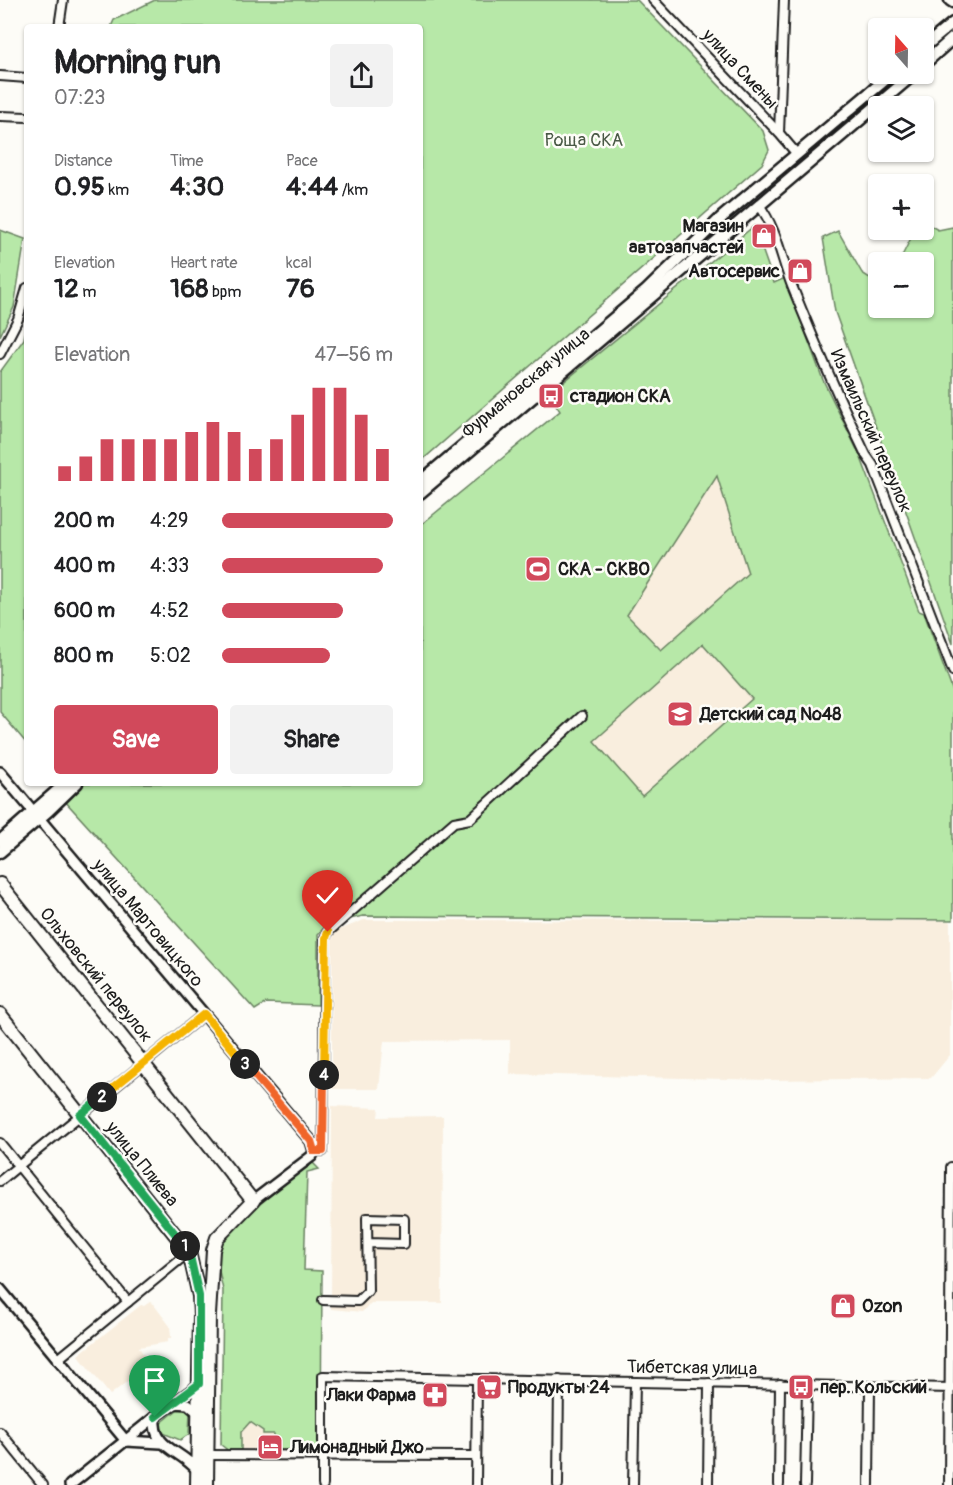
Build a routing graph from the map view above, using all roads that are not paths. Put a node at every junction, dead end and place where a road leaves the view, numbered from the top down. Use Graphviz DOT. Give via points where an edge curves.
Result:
graph roads {
  1 [pos="63,0"];
  2 [pos="653,0"];
  3 [pos="784,0"];
  4 [pos="953,23"];
  5 [pos="59,24"];
  6 [pos="953,38"];
  7 [pos="934,39"];
  8 [pos="934,55"];
  9 [pos="0,76"];
  10 [pos="24,78"];
  11 [pos="880,84"];
  12 [pos="902,84"];
  13 [pos="850,108"];
  14 [pos="0,116"];
  15 [pos="24,117"];
  16 [pos="861,120"];
  17 [pos="779,133"];
  18 [pos="796,153"];
  19 [pos="749,194"];
  20 [pos="759,205"];
  21 [pos="649,294"];
  22 [pos="24,298"];
  23 [pos="0,354"];
  24 [pos="423,480"];
  25 [pos="423,490"];
  26 [pos="953,671"];
  27 [pos="582,716"];
  28 [pos="0,772"];
  29 [pos="63,786"];
  30 [pos="73,786"];
  31 [pos="36,816"];
  32 [pos="0,841"];
  33 [pos="0,852"];
  34 [pos="0,884"];
  35 [pos="0,1014"];
  36 [pos="204,1014"];
  37 [pos="144,1063"];
  38 [pos="80,1115"];
  39 [pos="0,1143"];
  40 [pos="314,1151"];
  41 [pos="18,1166"];
  42 [pos="951,1167"];
  43 [pos="0,1181"];
  44 [pos="253,1201"];
  45 [pos="368,1243"];
  46 [pos="189,1252"];
  47 [pos="0,1289"];
  48 [pos="323,1300"];
  49 [pos="128,1302"];
  50 [pos="57,1360"];
  51 [pos="477,1379"];
  52 [pos="559,1380"];
  53 [pos="635,1382"];
  54 [pos="709,1383"];
  55 [pos="199,1384"];
  56 [pos="780,1384"];
  57 [pos="807,1384"];
  58 [pos="870,1386"];
  59 [pos="950,1388"];
  60 [pos="173,1403"];
  61 [pos="198,1413"];
  62 [pos="155,1417"];
  63 [pos="0,1432"];
  64 [pos="126,1441"];
  65 [pos="160,1443"];
  66 [pos="203,1444"];
  67 [pos="180,1454"];
  68 [pos="323,1455"];
  69 [pos="476,1456"];
  70 [pos="197,1470"];
  71 [pos="43,1485"];
  72 [pos="70,1485"];
  73 [pos="197,1485"];
  74 [pos="207,1485"];
  75 [pos="323,1485"];
  76 [pos="476,1485"];
  77 [pos="558,1485"];
  78 [pos="633,1485"];
  79 [pos="708,1485"];
  80 [pos="779,1485"];
  81 [pos="805,1485"];
  82 [pos="869,1485"];
  83 [pos="949,1485"];
  1 -- 5 [label="street"];
  2 -- 17 [label="street, улица Смены"];
  3 -- 17 [label="street"];
  4 -- 7 [label="main road"];
  6 -- 8 [label="main road"];
  9 -- 10 [label="street"];
  11 -- 13 [label="main road"];
  12 -- 16 [label="main road"];
  13 -- 16 [label="main road"];
  13 -- 18 [label="main road"];
  14 -- 15 [label="street"];
  16 -- 20 [label="main road"];
  17 -- 18 [label="street, улица Смены"];
  18 -- 19 [label="main road"];
  19 -- 20 [label="main road"];
  19 -- 21 [label="main road"];
  20 -- 21 [label="main road"];
  20 -- 26 [label="street, Измаильский переулок" via="771,222 830,379 873,465"];
  21 -- 24 [label="main road, Фурмановская улица"];
  21 -- 25 [label="main road, Фурмановская улица"];
  22 -- 23 [label="street"];
  27 -- 40 [label="street" via="470,819 454,822 328,932 323,1151"];
  28 -- 31 [label="street, улица Мартовицкого"];
  29 -- 31 [label="main road"];
  30 -- 31 [label="main road"];
  31 -- 32 [label="main road"];
  31 -- 33 [label="main road"];
  31 -- 36 [label="street, улица Мартовицкого"];
  34 -- 37 [label="main road, Ольховский переулок"];
  35 -- 38 [label="main road, улица Плиева"];
  36 -- 37 [label="street"];
  36 -- 40 [label="street, улица Мартовицкого" via="311,1141"];
  37 -- 38 [label="street"];
  37 -- 44 [label="main road, Ольховский переулок"];
  38 -- 41 [label="street"];
  38 -- 46 [label="main road, улица Плиева"];
  39 -- 41 [label="street"];
  40 -- 44 [label="street"];
  41 -- 43 [label="street"];
  41 -- 49 [label="street"];
  42 -- 59 [label="street"];
  44 -- 66 [label="main road" via="217,1238 211,1266"];
  45 -- 45 [label="street" via="368,1218 404,1220 404,1244"];
  45 -- 48 [label="street" via="368,1291 358,1301"];
  46 -- 49 [label="street"];
  46 -- 55 [label="main road" via="199,1296"];
  47 -- 50 [label="street"];
  49 -- 50 [label="street"];
  50 -- 64 [label="street"];
  51 -- 52 [label="street, Тибетская улица"];
  51 -- 68 [label="street, Тибетская улица" via="323,1376"];
  51 -- 69 [label="street"];
  52 -- 53 [label="street, Тибетская улица"];
  52 -- 77 [label="street"];
  53 -- 54 [label="street, Тибетская улица"];
  53 -- 78 [label="street"];
  54 -- 56 [label="street, Тибетская улица"];
  54 -- 79 [label="street"];
  55 -- 60 [label="street"];
  55 -- 61 [label="main road"];
  56 -- 57 [label="street, Тибетская улица"];
  56 -- 80 [label="street"];
  57 -- 58 [label="street, Тибетская улица"];
  57 -- 81 [label="street"];
  58 -- 59 [label="street, Тибетская улица"];
  58 -- 82 [label="street"];
  59 -- 83 [label="street"];
  60 -- 61 [label="street" via="188,1404"];
  60 -- 62 [label="street"];
  61 -- 66 [label="main road"];
  61 -- 66 [label="street"];
  62 -- 64 [label="street"];
  62 -- 65 [label="street"];
  63 -- 71 [label="street"];
  64 -- 65 [label="street"];
  64 -- 72 [label="street"];
  65 -- 67 [label="street"];
  66 -- 67 [label="street"];
  66 -- 68 [label="street"];
  66 -- 70 [label="main road"];
  66 -- 74 [label="main road"];
  67 -- 70 [label="street"];
  68 -- 69 [label="street"];
  68 -- 75 [label="street"];
  69 -- 76 [label="street"];
  70 -- 73 [label="main road"];
}
